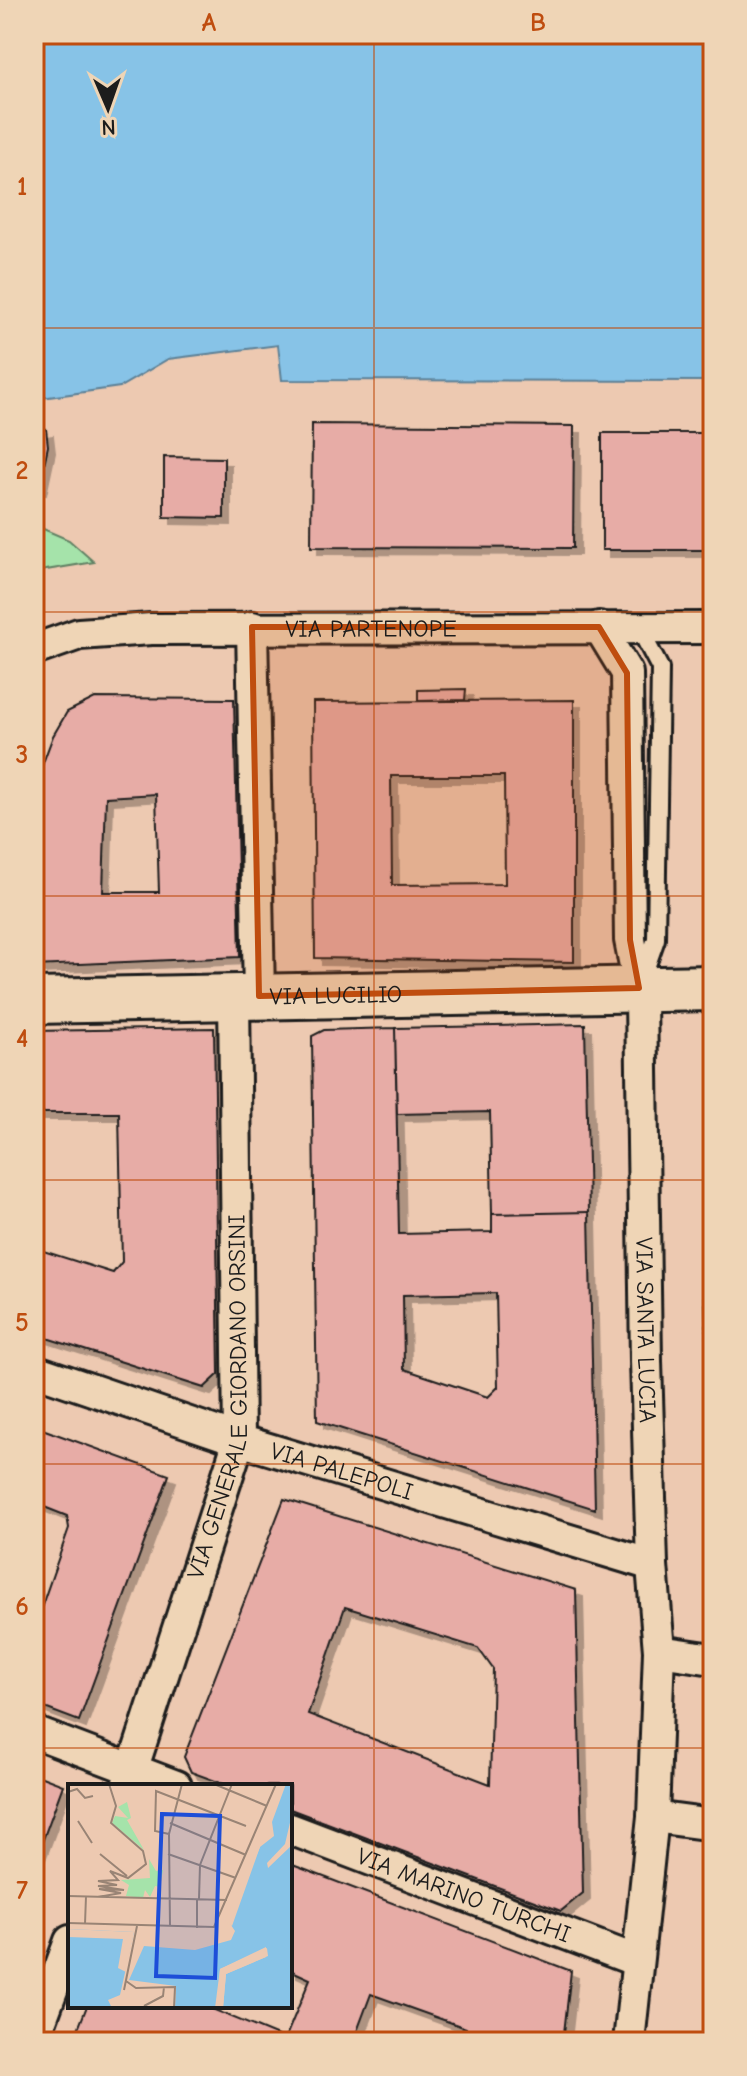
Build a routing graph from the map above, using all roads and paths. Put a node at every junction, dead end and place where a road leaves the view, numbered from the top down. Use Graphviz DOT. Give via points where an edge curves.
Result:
graph roads {
  1 [pos="252,627"];
  2 [pos="599,627"];
  3 [pos="639,628"];
  4 [pos="713,628"];
  5 [pos="34,650"];
  6 [pos="639,988"];
  7 [pos="713,988"];
  8 [pos="247,996"];
  9 [pos="34,1001"];
  10 [pos="34,1370"];
  11 [pos="239,1440"];
  12 [pos="652,1565"];
  13 [pos="659,1651"];
  14 [pos="713,1659"];
  15 [pos="34,1732"];
  16 [pos="130,1778"];
  17 [pos="164,1784"];
  18 [pos="653,1817"];
  19 [pos="713,1825"];
  20 [pos="292,1830"];
  21 [pos="68,1946"];
  22 [pos="637,1961"];
  23 [pos="34,2039"];
  24 [pos="629,2042"];
  1 -- 2 [label="street, VIA PARTENOPE"];
  1 -- 5 [label="street, VIA PARTENOPE" via="79,634"];
  1 -- 8 [label="street, VIA GENERALE GIORDANO ORSINI"];
  2 -- 3 [label="street, VIA PARTENOPE"];
  2 -- 6 [label="street, VIA SANTA LUCIA" via="627,673 630,940"];
  3 -- 4 [label="street, VIA PARTENOPE"];
  3 -- 6 [label="lane" via="660,668 656,939"];
  6 -- 7 [label="street, VIA LUCILIO"];
  6 -- 8 [label="street, VIA LUCILIO"];
  6 -- 12 [label="street, VIA SANTA LUCIA"];
  8 -- 9 [label="street, VIA LUCILIO"];
  8 -- 11 [label="street, VIA GENERALE GIORDANO ORSINI"];
  10 -- 11 [label="street, VIA PALEPOLI"];
  11 -- 12 [label="street, VIA PALEPOLI"];
  11 -- 16 [label="street, VIA GENERALE GIORDANO ORSINI"];
  12 -- 13 [label="street, VIA SANTA LUCIA"];
  13 -- 14 [label="street"];
  13 -- 18 [label="street, VIA SANTA LUCIA"];
  15 -- 16 [label="street"];
  16 -- 17 [label="street"];
  18 -- 19 [label="street"];
  18 -- 22 [label="street, VIA SANTA LUCIA"];
  20 -- 22 [label="street, VIA MARINO TURCHI"];
  21 -- 23 [label="street"];
  22 -- 24 [label="street, VIA SANTA LUCIA"];
}
